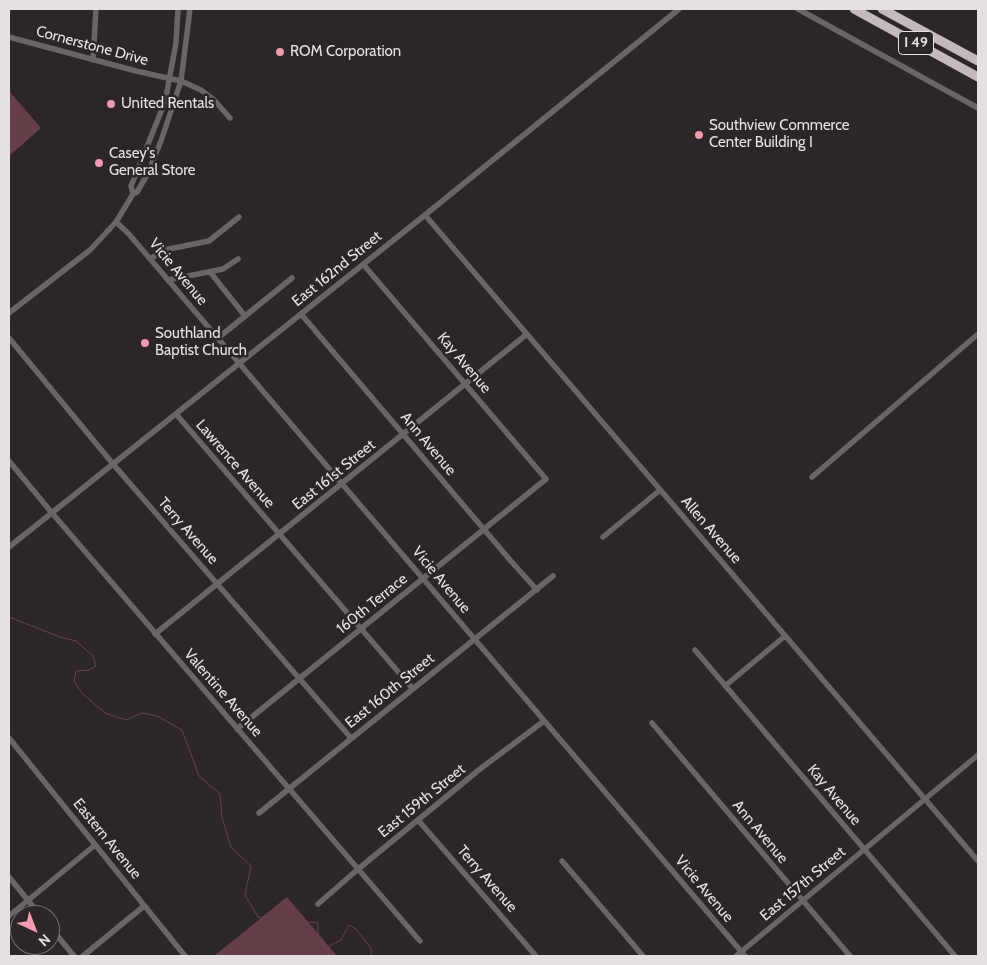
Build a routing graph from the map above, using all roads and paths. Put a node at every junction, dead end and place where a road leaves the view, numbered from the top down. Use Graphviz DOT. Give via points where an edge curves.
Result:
graph roads {
  1 [pos="96,9"];
  2 [pos="178,9"];
  3 [pos="190,9"];
  4 [pos="679,9"];
  5 [pos="798,9"];
  6 [pos="854,9"];
  7 [pos="882,9"];
  8 [pos="9,37"];
  9 [pos="93,60"];
  10 [pos="978,61"];
  11 [pos="978,77"];
  12 [pos="169,80"];
  13 [pos="181,81"];
  14 [pos="978,108"];
  15 [pos="230,118"];
  16 [pos="133,194"];
  17 [pos="425,215"];
  18 [pos="240,217"];
  19 [pos="116,222"];
  20 [pos="150,259"];
  21 [pos="238,259"];
  22 [pos="363,264"];
  23 [pos="210,272"];
  24 [pos="292,278"];
  25 [pos="168,280"];
  26 [pos="9,313"];
  27 [pos="300,314"];
  28 [pos="245,316"];
  29 [pos="527,334"];
  30 [pos="978,334"];
  31 [pos="9,338"];
  32 [pos="218,338"];
  33 [pos="239,363"];
  34 [pos="466,384"];
  35 [pos="176,414"];
  36 [pos="403,435"];
  37 [pos="9,460"];
  38 [pos="114,464"];
  39 [pos="812,476"];
  40 [pos="546,479"];
  41 [pos="342,484"];
  42 [pos="660,490"];
  43 [pos="52,513"];
  44 [pos="484,530"];
  45 [pos="280,535"];
  46 [pos="604,537"];
  47 [pos="9,547"];
  48 [pos="553,576"];
  49 [pos="423,579"];
  50 [pos="218,584"];
  51 [pos="537,590"];
  52 [pos="361,629"];
  53 [pos="155,634"];
  54 [pos="785,636"];
  55 [pos="475,640"];
  56 [pos="694,650"];
  57 [pos="299,678"];
  58 [pos="725,686"];
  59 [pos="412,689"];
  60 [pos="544,721"];
  61 [pos="652,723"];
  62 [pos="237,729"];
  63 [pos="9,738"];
  64 [pos="351,738"];
  65 [pos="978,755"];
  66 [pos="288,788"];
  67 [pos="925,799"];
  68 [pos="259,813"];
  69 [pos="418,820"];
  70 [pos="94,845"];
  71 [pos="864,850"];
  72 [pos="978,861"];
  73 [pos="562,862"];
  74 [pos="357,870"];
  75 [pos="9,877"];
  76 [pos="28,900"];
  77 [pos="803,901"];
  78 [pos="318,904"];
  79 [pos="32,905"];
  80 [pos="144,906"];
  81 [pos="9,916"];
  82 [pos="60,939"];
  83 [pos="420,940"];
  84 [pos="741,955"];
  85 [pos="74,956"];
  86 [pos="83,956"];
  87 [pos="185,956"];
  88 [pos="536,956"];
  89 [pos="643,956"];
  90 [pos="850,956"];
  91 [pos="955,956"];
  1 -- 9 [label="street"];
  2 -- 12 [label="street"];
  3 -- 13 [label="street"];
  4 -- 17 [label="street, East 162nd Street"];
  5 -- 14 [label="street"];
  6 -- 11 [label="highway, I 49"];
  7 -- 10 [label="highway, I 49"];
  8 -- 9 [label="street, Cornerstone Drive"];
  9 -- 12 [label="street, Cornerstone Drive"];
  12 -- 13 [label="street, Cornerstone Drive"];
  12 -- 16 [label="street" via="164,102 130,186"];
  13 -- 15 [label="street" via="208,95"];
  13 -- 16 [label="street" via="147,175"];
  16 -- 19 [label="street"];
  17 -- 22 [label="street, East 162nd Street"];
  17 -- 29 [label="street, Allen Avenue"];
  18 -- 20 [label="street" via="209,241 164,250"];
  19 -- 20 [label="street, Vicie Avenue"];
  19 -- 26 [label="street" via="90,250"];
  20 -- 25 [label="street, Vicie Avenue"];
  21 -- 23 [label="street" via="223,269"];
  22 -- 27 [label="street, East 162nd Street"];
  22 -- 34 [label="street, Kay Avenue"];
  23 -- 25 [label="street"];
  23 -- 28 [label="street"];
  24 -- 28 [label="street"];
  25 -- 32 [label="street, Vicie Avenue"];
  27 -- 33 [label="street, East 162nd Street"];
  27 -- 36 [label="street, Ann Avenue"];
  28 -- 32 [label="street"];
  29 -- 34 [label="street, East 161st Street"];
  29 -- 42 [label="street, Allen Avenue"];
  30 -- 39 [label="street"];
  31 -- 38 [label="street, Terry Avenue"];
  32 -- 33 [label="street, Vicie Avenue"];
  33 -- 35 [label="street, East 162nd Street"];
  33 -- 41 [label="street, Vicie Avenue"];
  34 -- 36 [label="street, East 161st Street"];
  34 -- 40 [label="street, Kay Avenue"];
  35 -- 38 [label="street, East 162nd Street"];
  35 -- 45 [label="street, Lawrence Avenue"];
  36 -- 41 [label="street, East 161st Street"];
  36 -- 44 [label="street, Ann Avenue"];
  37 -- 43 [label="street, Valentine Avenue"];
  38 -- 43 [label="street, East 162nd Street"];
  38 -- 50 [label="street, Terry Avenue"];
  40 -- 44 [label="street, 160th Terrace"];
  41 -- 45 [label="street, East 161st Street"];
  41 -- 49 [label="street, Vicie Avenue"];
  42 -- 46 [label="street"];
  42 -- 54 [label="street, Allen Avenue"];
  43 -- 47 [label="street, East 162nd Street"];
  43 -- 53 [label="street, Valentine Avenue"];
  44 -- 49 [label="street, 160th Terrace"];
  44 -- 51 [label="street, Ann Avenue"];
  45 -- 50 [label="street, East 161st Street"];
  45 -- 52 [label="street, Lawrence Avenue"];
  48 -- 51 [label="street, East 160th Street"];
  49 -- 52 [label="street, 160th Terrace"];
  49 -- 55 [label="street, Vicie Avenue"];
  50 -- 53 [label="street, East 161st Street"];
  50 -- 57 [label="street, Terry Avenue"];
  51 -- 55 [label="street, East 160th Street"];
  52 -- 57 [label="street, 160th Terrace"];
  52 -- 59 [label="street, Lawrence Avenue"];
  53 -- 62 [label="street, Valentine Avenue"];
  54 -- 58 [label="street"];
  54 -- 67 [label="street, Allen Avenue"];
  55 -- 59 [label="street, East 160th Street"];
  55 -- 60 [label="street, Vicie Avenue"];
  56 -- 58 [label="street, Kay Avenue"];
  57 -- 62 [label="street, 160th Terrace"];
  57 -- 64 [label="street, Terry Avenue"];
  58 -- 71 [label="street, Kay Avenue"];
  59 -- 64 [label="street, East 160th Street"];
  60 -- 69 [label="street, East 159th Street"];
  60 -- 84 [label="street, Vicie Avenue"];
  61 -- 77 [label="street, Ann Avenue"];
  62 -- 66 [label="street, Valentine Avenue"];
  63 -- 70 [label="street, Eastern Avenue"];
  64 -- 66 [label="street, East 160th Street"];
  65 -- 67 [label="street, East 157th Street"];
  66 -- 68 [label="street, East 160th Street"];
  66 -- 74 [label="street, Valentine Avenue"];
  67 -- 71 [label="street, East 157th Street"];
  67 -- 72 [label="street, Allen Avenue"];
  69 -- 74 [label="street, East 159th Street"];
  69 -- 88 [label="street, Terry Avenue"];
  70 -- 76 [label="street"];
  70 -- 80 [label="street, Eastern Avenue"];
  71 -- 77 [label="street, East 157th Street"];
  71 -- 91 [label="street, Kay Avenue"];
  73 -- 89 [label="street"];
  74 -- 78 [label="street, East 159th Street"];
  74 -- 83 [label="street, Valentine Avenue"];
  75 -- 76 [label="street"];
  76 -- 79 [label="street"];
  76 -- 81 [label="street"];
  77 -- 84 [label="street, East 157th Street"];
  77 -- 90 [label="street, Ann Avenue"];
  80 -- 86 [label="street"];
  80 -- 87 [label="street, Eastern Avenue"];
  82 -- 85 [label="street"];
}
